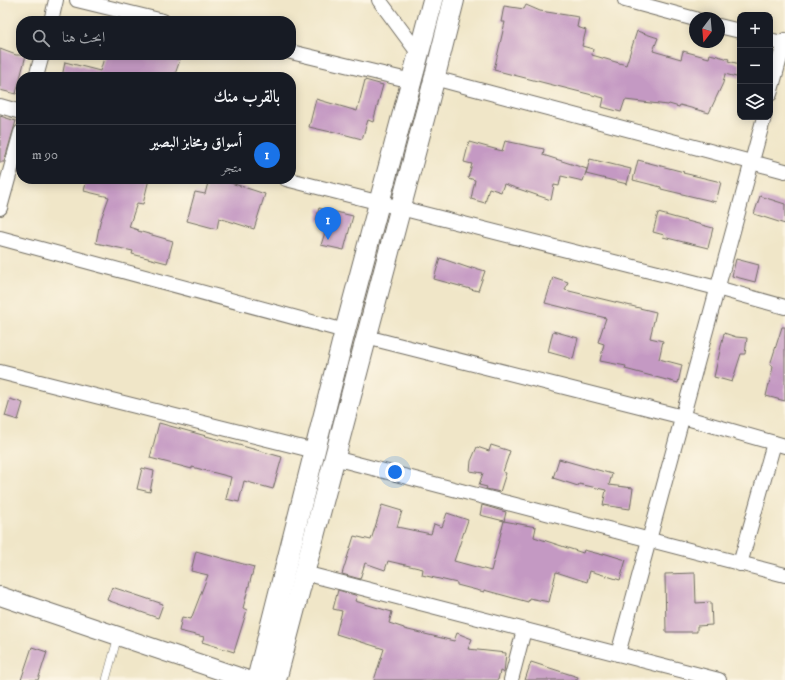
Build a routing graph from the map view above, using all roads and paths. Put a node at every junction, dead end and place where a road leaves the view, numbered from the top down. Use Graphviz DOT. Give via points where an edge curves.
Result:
graph roads {
  1 [pos="56,0"];
  2 [pos="77,0"];
  3 [pos="379,0"];
  4 [pos="433,0"];
  5 [pos="454,0"];
  6 [pos="625,0"];
  7 [pos="52,16"];
  8 [pos="143,16"];
  9 [pos="689,17"];
  10 [pos="725,28"];
  11 [pos="737,31"];
  12 [pos="773,40"];
  13 [pos="785,42"];
  14 [pos="296,53"];
  15 [pos="419,54"];
  16 [pos="41,60"];
  17 [pos="37,72"];
  18 [pos="434,78"];
  19 [pos="412,82"];
  20 [pos="773,84"];
  21 [pos="0,106"];
  22 [pos="16,111"];
  23 [pos="763,120"];
  24 [pos="16,150"];
  25 [pos="751,162"];
  26 [pos="785,172"];
  27 [pos="296,181"];
  28 [pos="379,202"];
  29 [pos="0,208"];
  30 [pos="400,208"];
  31 [pos="0,238"];
  32 [pos="717,288"];
  33 [pos="785,307"];
  34 [pos="345,330"];
  35 [pos="366,337"];
  36 [pos="0,372"];
  37 [pos="683,417"];
  38 [pos="780,444"];
  39 [pos="315,451"];
  40 [pos="334,458"];
  41 [pos="648,540"];
  42 [pos="740,564"];
  43 [pos="304,573"];
  44 [pos="785,575"];
  45 [pos="0,596"];
  46 [pos="524,630"];
  47 [pos="118,636"];
  48 [pos="618,654"];
  49 [pos="106,680"];
  50 [pos="248,680"];
  51 [pos="257,680"];
  52 [pos="276,680"];
  53 [pos="511,680"];
  54 [pos="719,680"];
  1 -- 7 [label="street"];
  2 -- 8 [label="street"];
  3 -- 15 [label="street"];
  4 -- 15 [label="main road"];
  5 -- 18 [label="main road"];
  6 -- 9 [label="street"];
  10 -- 11 [label="street"];
  12 -- 13 [label="street"];
  13 -- 20 [label="street"];
  14 -- 19 [label="street"];
  15 -- 19 [label="main road"];
  16 -- 17 [label="street"];
  18 -- 25 [label="street"];
  18 -- 30 [label="main road"];
  19 -- 28 [label="main road"];
  21 -- 22 [label="street"];
  23 -- 25 [label="street"];
  24 -- 29 [label="street"];
  25 -- 26 [label="street"];
  25 -- 32 [label="street"];
  27 -- 28 [label="street"];
  28 -- 30 [label="street"];
  28 -- 34 [label="main road"];
  30 -- 32 [label="street"];
  30 -- 35 [label="main road"];
  31 -- 34 [label="street"];
  32 -- 33 [label="street"];
  32 -- 37 [label="street"];
  34 -- 39 [label="main road"];
  35 -- 37 [label="street"];
  35 -- 40 [label="main road"];
  36 -- 39 [label="street"];
  37 -- 38 [label="street"];
  37 -- 41 [label="street"];
  38 -- 42 [label="street"];
  39 -- 51 [label="main road"];
  40 -- 41 [label="street"];
  40 -- 43 [label="main road"];
  41 -- 42 [label="street"];
  41 -- 48 [label="street"];
  42 -- 44 [label="street"];
  43 -- 46 [label="street"];
  43 -- 52 [label="main road"];
  45 -- 47 [label="street"];
  46 -- 48 [label="street"];
  46 -- 53 [label="street"];
  47 -- 49 [label="lane"];
  47 -- 50 [label="street"];
  48 -- 54 [label="street"];
}
